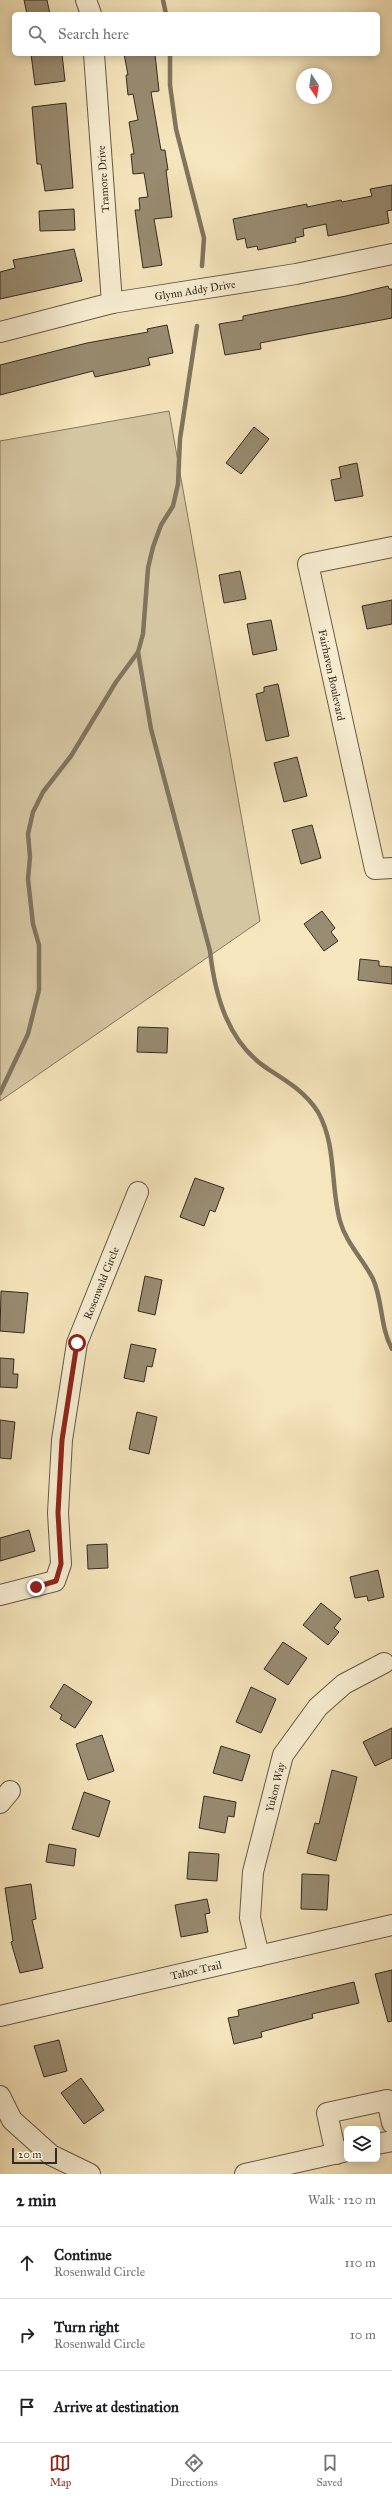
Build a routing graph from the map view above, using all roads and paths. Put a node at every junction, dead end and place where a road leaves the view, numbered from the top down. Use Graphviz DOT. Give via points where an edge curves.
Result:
graph roads {
  1 [pos="86,0"];
  2 [pos="89,12"];
  3 [pos="94,56"];
  4 [pos="392,254"];
  5 [pos="112,303"];
  6 [pos="0,332"];
  7 [pos="392,547"];
  8 [pos="383,868"];
  9 [pos="138,1192"];
  10 [pos="0,1595"];
  11 [pos="384,1663"];
  12 [pos="392,1925"];
  13 [pos="259,1956"];
  14 [pos="0,2016"];
  15 [pos="0,2096"];
  16 [pos="392,2123"];
  17 [pos="392,2141"];
  18 [pos="380,2143"];
  19 [pos="341,2152"];
  20 [pos="90,2174"];
  21 [pos="246,2174"];
  1 -- 2 [label="street"];
  3 -- 5 [label="street, Tramore Drive"];
  4 -- 5 [label="street, Glynn Addy Drive" via="296,274"];
  5 -- 6 [label="street, Glynn Addy Drive"];
  7 -- 8 [label="street, Fairhaven Boulevard" via="308,564"];
  9 -- 10 [label="street, Rosenwald Circle" via="77,1343 62,1440 58,1513 61,1564 56,1581"];
  11 -- 13 [label="street, Yukon Way" via="344,1684 318,1706 283,1755 253,1872 250,1918"];
  12 -- 13 [label="street, Tahoe Trail"];
  13 -- 14 [label="street, Tahoe Trail"];
  15 -- 20 [label="street" via="12,2120 51,2155"];
  16 -- 19 [label="street" via="387,2100 327,2113"];
  17 -- 18 [label="street"];
  19 -- 21 [label="street"];
}
